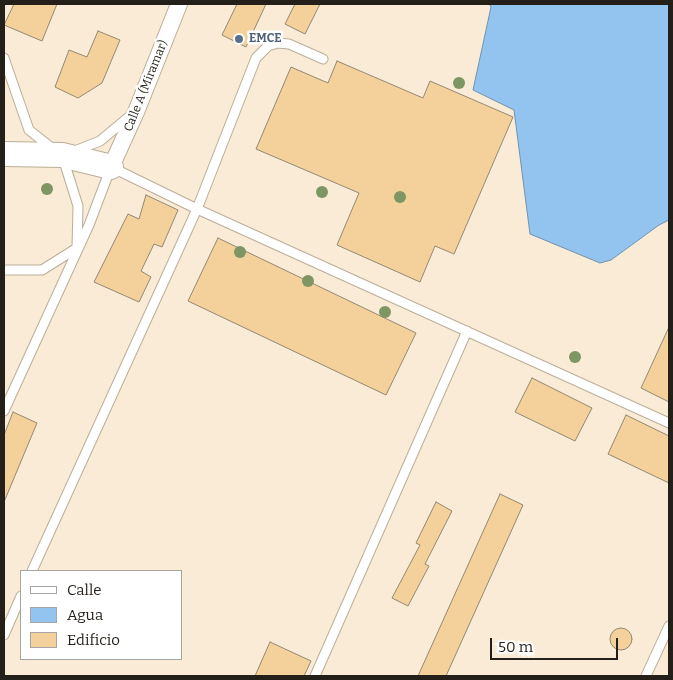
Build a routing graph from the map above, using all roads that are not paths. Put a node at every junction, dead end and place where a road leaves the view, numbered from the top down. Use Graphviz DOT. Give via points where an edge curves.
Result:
graph roads {
  1 [pos="179,4"];
  2 [pos="4,58"];
  3 [pos="323,59"];
  4 [pos="136,112"];
  5 [pos="4,154"];
  6 [pos="62,155"];
  7 [pos="111,167"];
  8 [pos="197,209"];
  9 [pos="77,248"];
  10 [pos="4,270"];
  11 [pos="467,331"];
  12 [pos="4,411"];
  13 [pos="669,422"];
  14 [pos="32,570"];
  15 [pos="20,598"];
  16 [pos="669,626"];
  17 [pos="4,635"];
  18 [pos="315,676"];
  19 [pos="646,676"];
  1 -- 4 [label="street, Calle A (Miramar)"];
  2 -- 6 [label="lane" via="29,130"];
  3 -- 8 [label="lane" via="278,43 268,46 256,58"];
  4 -- 6 [label="lane" via="100,141"];
  4 -- 7 [label="street, Calle A (Miramar)"];
  5 -- 6 [label="main road"];
  6 -- 7 [label="main road"];
  6 -- 9 [label="lane" via="78,206"];
  7 -- 8 [label="lane"];
  7 -- 9 [label="lane"];
  8 -- 11 [label="lane"];
  8 -- 14 [label="lane"];
  9 -- 10 [label="lane" via="42,270"];
  9 -- 12 [label="lane"];
  11 -- 13 [label="lane"];
  11 -- 18 [label="lane"];
  15 -- 17 [label="lane"];
  16 -- 19 [label="lane"];
}
